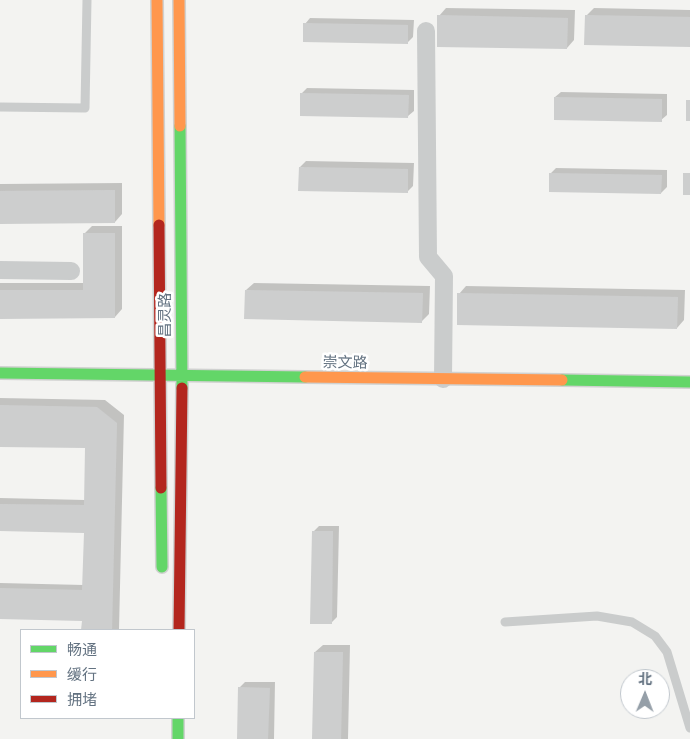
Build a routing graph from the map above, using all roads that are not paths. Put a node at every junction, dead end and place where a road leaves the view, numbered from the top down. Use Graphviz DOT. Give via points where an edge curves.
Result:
graph roads {
  1 [pos="87,0"];
  2 [pos="157,0"];
  3 [pos="179,0"];
  4 [pos="426,31"];
  5 [pos="0,106"];
  6 [pos="0,270"];
  7 [pos="71,271"];
  8 [pos="0,373"];
  9 [pos="161,376"];
  10 [pos="182,376"];
  11 [pos="443,379"];
  12 [pos="690,382"];
  13 [pos="162,581"];
  14 [pos="506,622"];
  15 [pos="179,629"];
  16 [pos="178,719"];
  17 [pos="690,728"];
  18 [pos="178,739"];
  1 -- 5 [label="lane" via="85,108"];
  2 -- 9 [label="main road, 昌灵路"];
  3 -- 10 [label="main road, 昌灵路"];
  4 -- 11 [label="street" via="428,257 444,276"];
  6 -- 7 [label="street"];
  8 -- 9 [label="main road, 崇文路"];
  9 -- 10 [label="main road, 崇文路"];
  9 -- 13 [label="main road, 昌灵路"];
  10 -- 11 [label="main road, 崇文路"];
  10 -- 15 [label="main road, 昌灵路"];
  11 -- 12 [label="main road, 崇文路"];
  14 -- 17 [label="lane" via="596,616 632,622 655,636 667,652"];
  16 -- 18 [label="main road"];
}
